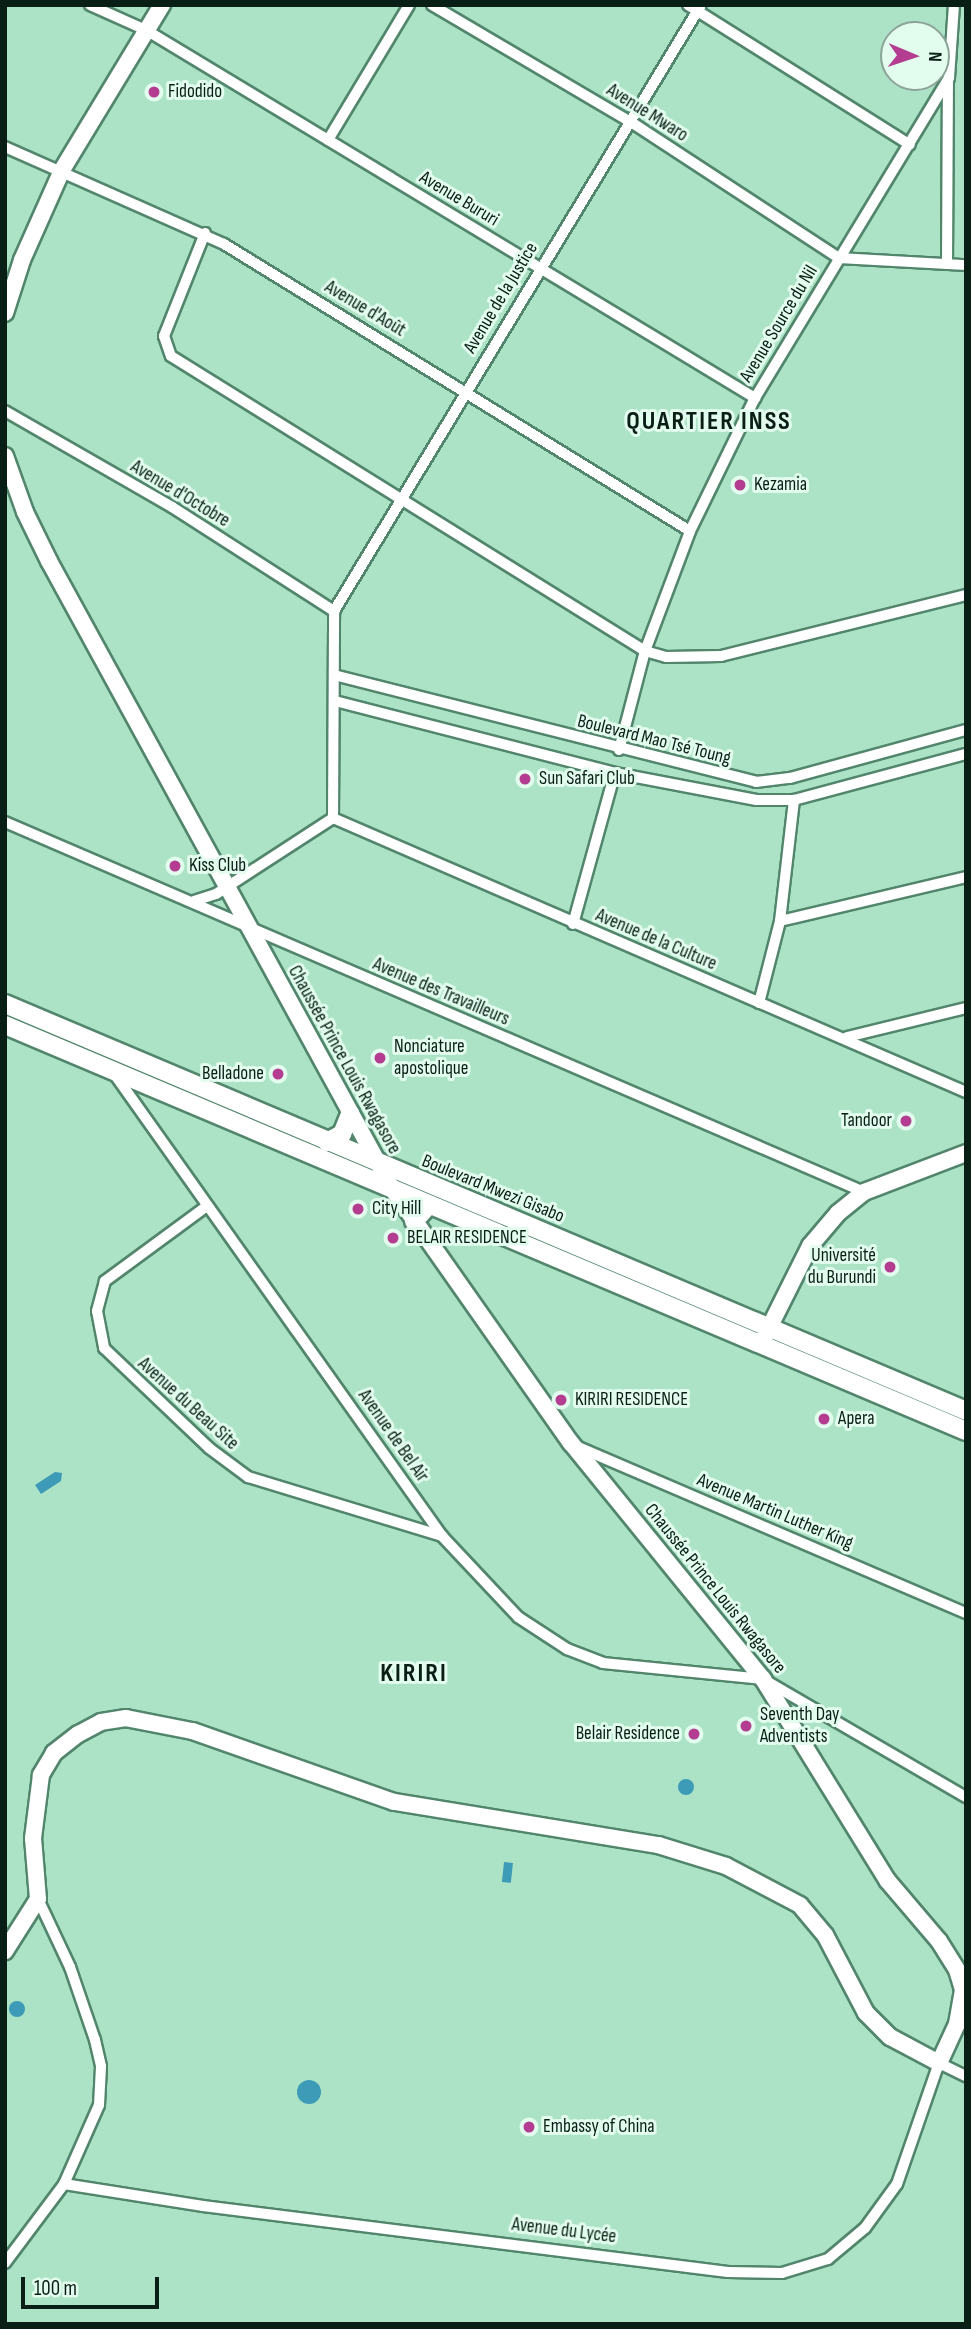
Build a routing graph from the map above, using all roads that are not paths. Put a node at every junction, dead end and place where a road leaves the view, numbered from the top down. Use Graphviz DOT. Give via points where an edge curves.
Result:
graph roads {
  1 [pos="90,5"];
  2 [pos="162,5"];
  3 [pos="409,5"];
  4 [pos="432,5"];
  5 [pos="954,5"];
  6 [pos="695,7"];
  7 [pos="146,30"];
  8 [pos="950,54"];
  9 [pos="941,91"];
  10 [pos="948,91"];
  11 [pos="631,121"];
  12 [pos="328,140"];
  13 [pos="910,145"];
  14 [pos="5,147"];
  15 [pos="62,170"];
  16 [pos="205,233"];
  17 [pos="839,258"];
  18 [pos="947,264"];
  19 [pos="966,265"];
  20 [pos="538,267"];
  21 [pos="5,313"];
  22 [pos="466,391"];
  23 [pos="755,398"];
  24 [pos="5,411"];
  25 [pos="5,456"];
  26 [pos="400,497"];
  27 [pos="690,531"];
  28 [pos="966,595"];
  29 [pos="334,611"];
  30 [pos="645,651"];
  31 [pos="334,675"];
  32 [pos="335,701"];
  33 [pos="966,730"];
  34 [pos="619,750"];
  35 [pos="966,754"];
  36 [pos="615,773"];
  37 [pos="794,800"];
  38 [pos="333,818"];
  39 [pos="5,822"];
  40 [pos="966,877"];
  41 [pos="225,887"];
  42 [pos="194,901"];
  43 [pos="780,921"];
  44 [pos="573,924"];
  45 [pos="246,928"];
  46 [pos="759,1003"];
  47 [pos="5,1004"];
  48 [pos="966,1009"];
  49 [pos="5,1025"];
  50 [pos="847,1037"];
  51 [pos="116,1052"];
  52 [pos="112,1070"];
  53 [pos="966,1092"];
  54 [pos="349,1114"];
  55 [pos="327,1142"];
  56 [pos="966,1153"];
  57 [pos="377,1163"];
  58 [pos="393,1190"];
  59 [pos="864,1192"];
  60 [pos="429,1205"];
  61 [pos="207,1206"];
  62 [pos="414,1221"];
  63 [pos="595,1263"];
  64 [pos="769,1327"];
  65 [pos="761,1344"];
  66 [pos="966,1411"];
  67 [pos="966,1432"];
  68 [pos="571,1444"];
  69 [pos="442,1536"];
  70 [pos="966,1613"];
  71 [pos="763,1679"];
  72 [pos="966,1797"];
  73 [pos="38,1899"];
  74 [pos="5,1951"];
  75 [pos="939,2063"];
  76 [pos="966,2076"];
  77 [pos="64,2184"];
  78 [pos="5,2263"];
  1 -- 7 [label="street, Avenue Bururi"];
  2 -- 7 [label="street"];
  3 -- 12 [label="street"];
  4 -- 11 [label="street, Avenue Mwaro"];
  5 -- 8 [label="street, Avenue Source du Nil"];
  6 -- 11 [label="street, Avenue de la Justice"];
  6 -- 13 [label="street"];
  7 -- 12 [label="street, Avenue Bururi"];
  7 -- 15 [label="street"];
  9 -- 13 [label="street, Avenue Source du Nil"];
  10 -- 18 [label="street"];
  11 -- 17 [label="street, Avenue Mwaro"];
  11 -- 20 [label="street, Avenue de la Justice"];
  12 -- 20 [label="street, Avenue Bururi"];
  13 -- 17 [label="street, Avenue Source du Nil"];
  14 -- 15 [label="street, Avenue d'Août"];
  15 -- 16 [label="street, Avenue d'Août"];
  15 -- 21 [label="street" via="22,260"];
  16 -- 22 [label="street, Avenue d'Août"];
  16 -- 26 [label="street" via="166,329 166,350"];
  17 -- 18 [label="street"];
  17 -- 23 [label="street, Avenue Source du Nil"];
  18 -- 19 [label="street"];
  20 -- 22 [label="street, Avenue de la Justice"];
  20 -- 23 [label="street, Avenue Bururi"];
  22 -- 26 [label="street, Avenue de la Justice"];
  22 -- 27 [label="street, Avenue d'Août"];
  23 -- 27 [label="street, Avenue Source du Nil"];
  24 -- 29 [label="street, Avenue d'Octobre" via="172,508"];
  25 -- 41 [label="street, Chaussée Prince Louis Rwagasore" via="24,512 49,561"];
  26 -- 29 [label="street, Avenue de la Justice"];
  26 -- 30 [label="street"];
  27 -- 30 [label="street, Avenue Source du Nil"];
  28 -- 30 [label="street" via="721,656 666,657"];
  29 -- 31 [label="street"];
  30 -- 34 [label="street, Avenue Source du Nil"];
  31 -- 32 [label="street"];
  31 -- 34 [label="street, Boulevard Mao Tsé Toung"];
  32 -- 36 [label="street, Boulevard Mao Tsé Toung"];
  32 -- 38 [label="street"];
  33 -- 34 [label="street, Boulevard Mao Tsé Toung" via="790,778 756,782"];
  35 -- 37 [label="street, Boulevard Mao Tsé Toung"];
  36 -- 37 [label="street, Boulevard Mao Tsé Toung" via="734,797"];
  36 -- 44 [label="street"];
  37 -- 43 [label="street"];
  38 -- 41 [label="street"];
  38 -- 44 [label="street, Avenue de la Culture"];
  39 -- 42 [label="street, Avenue des Travailleurs"];
  40 -- 43 [label="street"];
  41 -- 42 [label="street"];
  41 -- 45 [label="street, Chaussée Prince Louis Rwagasore"];
  42 -- 45 [label="street, Avenue des Travailleurs"];
  43 -- 46 [label="street"];
  44 -- 46 [label="street, Avenue de la Culture"];
  45 -- 54 [label="street, Chaussée Prince Louis Rwagasore"];
  45 -- 59 [label="street, Avenue des Travailleurs"];
  46 -- 50 [label="street, Avenue de la Culture"];
  47 -- 51 [label="main road, Boulevard Mwezi Gisabo"];
  48 -- 50 [label="street"];
  49 -- 52 [label="main road, Boulevard Mwezi Gisabo"];
  50 -- 53 [label="street, Avenue de la Culture"];
  51 -- 52 [label="street"];
  51 -- 55 [label="main road, Boulevard Mwezi Gisabo"];
  52 -- 58 [label="main road, Boulevard Mwezi Gisabo"];
  52 -- 61 [label="street, Avenue de Bel Air"];
  54 -- 55 [label="main road" via="342,1134"];
  54 -- 57 [label="street, Chaussée Prince Louis Rwagasore"];
  55 -- 57 [label="main road, Boulevard Mwezi Gisabo"];
  56 -- 59 [label="street"];
  57 -- 58 [label="street, Chaussée Prince Louis Rwagasore"];
  57 -- 63 [label="main road, Boulevard Mwezi Gisabo"];
  58 -- 60 [label="main road, Boulevard Mwezi Gisabo"];
  58 -- 62 [label="street, Chaussée Prince Louis Rwagasore"];
  59 -- 64 [label="street" via="838,1213 810,1246"];
  60 -- 62 [label="main road"];
  60 -- 63 [label="main road, Boulevard Mwezi Gisabo"];
  61 -- 69 [label="street, Avenue de Bel Air"];
  61 -- 69 [label="street, Avenue du Beau Site" via="105,1281 97,1311 104,1348 209,1448 248,1477 268,1487"];
  62 -- 68 [label="street, Chaussée Prince Louis Rwagasore"];
  63 -- 64 [label="main road, Boulevard Mwezi Gisabo"];
  63 -- 65 [label="main road, Boulevard Mwezi Gisabo"];
  64 -- 65 [label="street"];
  64 -- 66 [label="main road, Boulevard Mwezi Gisabo"];
  65 -- 67 [label="main road, Boulevard Mwezi Gisabo"];
  68 -- 70 [label="street, Avenue Martin Luther King"];
  68 -- 71 [label="street, Chaussée Prince Louis Rwagasore"];
  69 -- 71 [label="street, Avenue de Bel Air" via="518,1617 584,1658"];
  71 -- 72 [label="street"];
  71 -- 75 [label="street, Chaussée Prince Louis Rwagasore" via="887,1880 957,1970 962,2007"];
  73 -- 74 [label="street"];
  73 -- 75 [label="street" via="33,1838 36,1798 41,1775 54,1753 101,1722 154,1720 394,1802 658,1845 726,1867 800,1905 825,1935 866,2013 904,2046"];
  73 -- 77 [label="street" via="70,1967 101,2066 99,2105"];
  75 -- 76 [label="street"];
  75 -- 77 [label="street, Avenue du Lycée" via="897,2184 883,2207 828,2259 782,2273 728,2272 203,2206"];
  77 -- 78 [label="street"];
}
